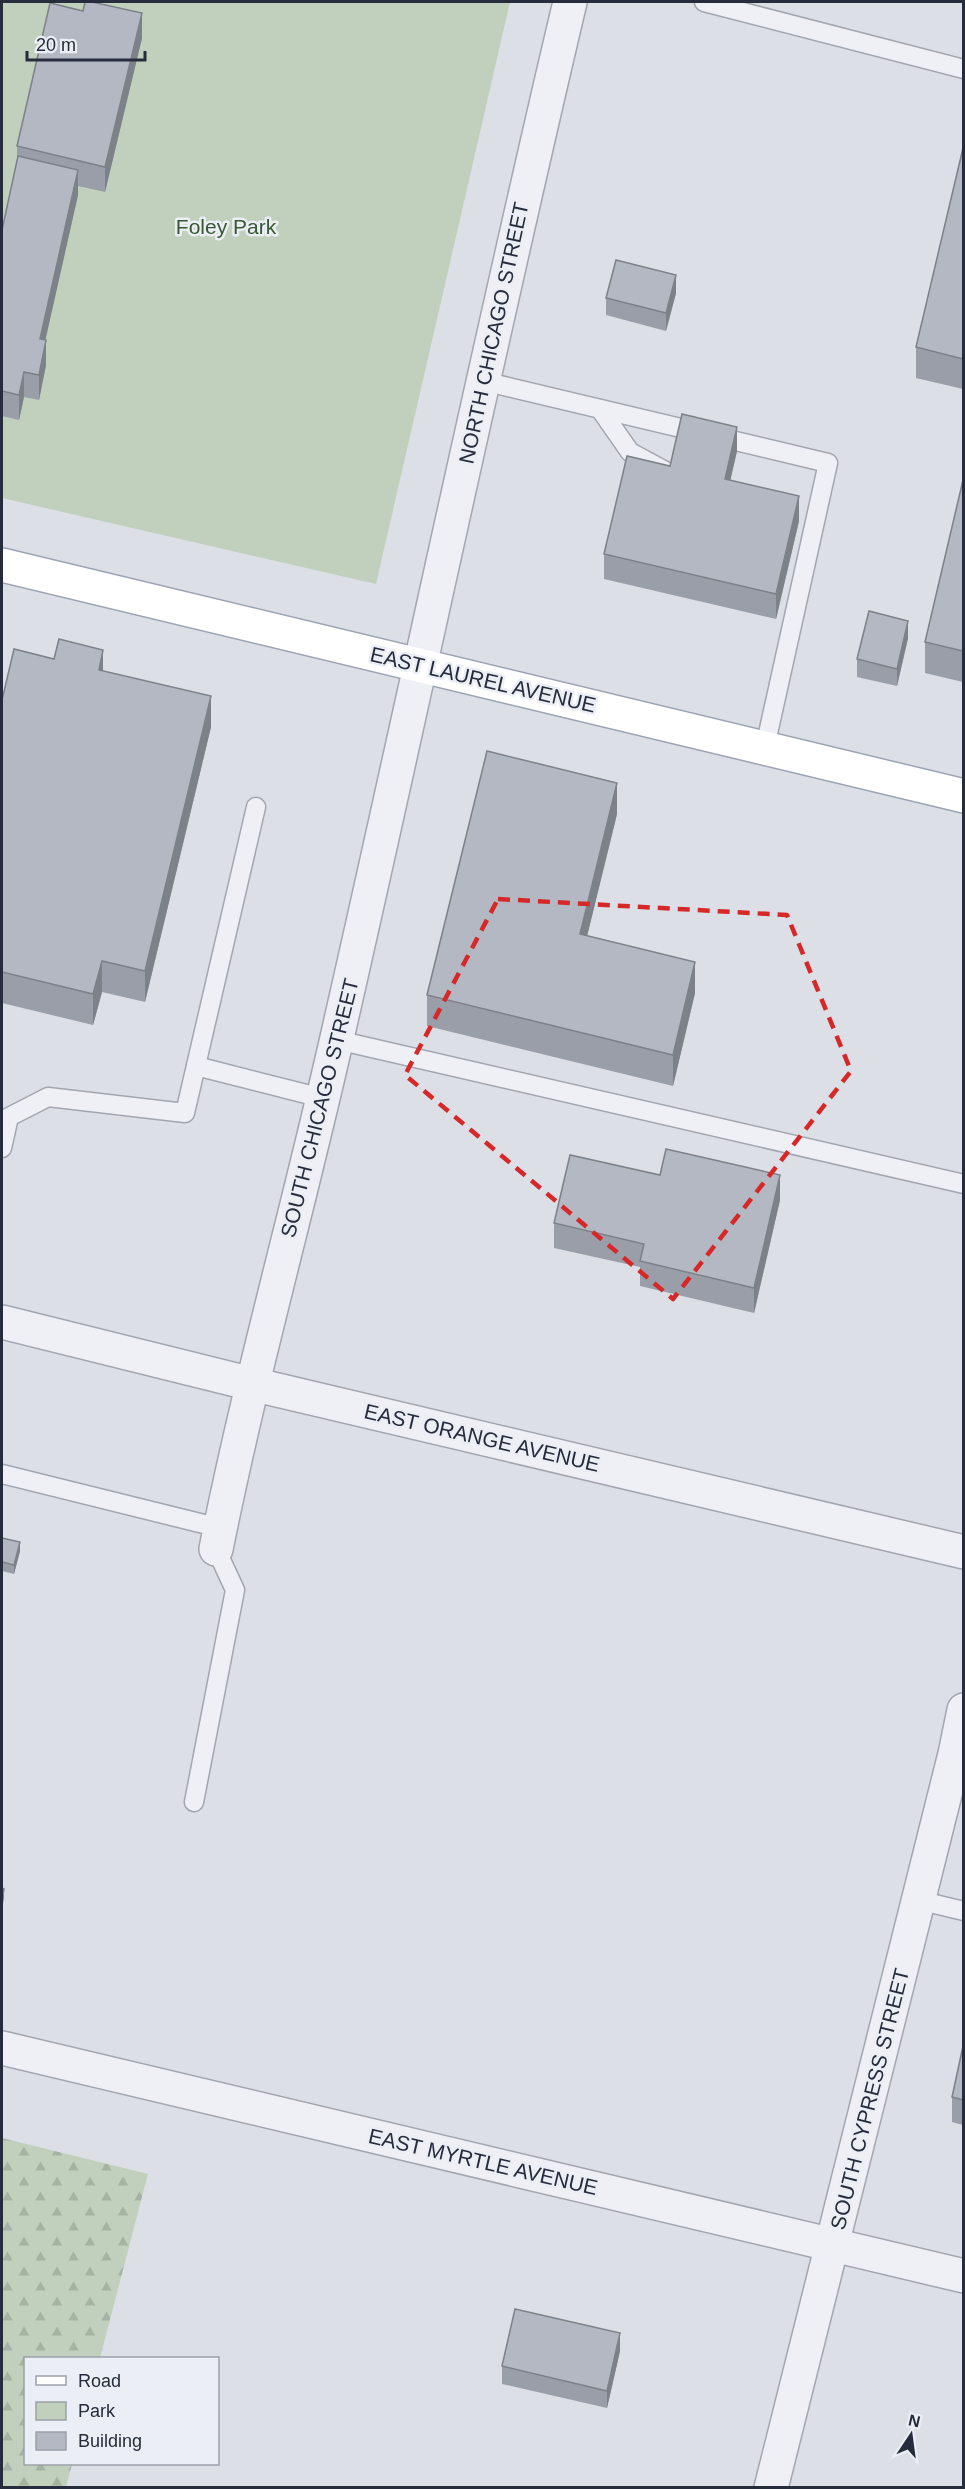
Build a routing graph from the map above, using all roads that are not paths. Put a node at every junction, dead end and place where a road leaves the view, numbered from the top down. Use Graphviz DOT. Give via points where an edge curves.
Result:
graph roads {
  1 [pos="570,2"];
  2 [pos="704,2"];
  3 [pos="963,69"];
  4 [pos="483,381"];
  5 [pos="600,409"];
  6 [pos="674,475"];
  7 [pos="795,505"];
  8 [pos="817,510"];
  9 [pos="2,565"];
  10 [pos="422,666"];
  11 [pos="765,747"];
  12 [pos="963,796"];
  13 [pos="256,807"];
  14 [pos="337,1040"];
  15 [pos="196,1066"];
  16 [pos="322,1098"];
  17 [pos="2,1148"];
  18 [pos="963,1184"];
  19 [pos="2,1322"];
  20 [pos="252,1384"];
  21 [pos="2,1474"];
  22 [pos="218,1539"];
  23 [pos="963,1552"];
  24 [pos="963,1710"];
  25 [pos="194,1802"];
  26 [pos="918,1900"];
  27 [pos="963,1911"];
  28 [pos="2,2048"];
  29 [pos="834,2245"];
  30 [pos="963,2276"];
  31 [pos="771,2487"];
  1 -- 4 [label="street, NORTH CHICAGO STREET"];
  2 -- 3 [label="lane"];
  4 -- 5 [label="lane"];
  4 -- 10 [label="street, NORTH CHICAGO STREET"];
  5 -- 6 [label="lane" via="630,452"];
  5 -- 8 [label="lane" via="828,463"];
  7 -- 8 [label="lane"];
  8 -- 11 [label="lane"];
  9 -- 10 [label="main road, EAST LAUREL AVENUE"];
  10 -- 11 [label="main road, EAST LAUREL AVENUE"];
  10 -- 14 [label="street, SOUTH CHICAGO STREET"];
  11 -- 12 [label="main road, EAST LAUREL AVENUE"];
  13 -- 15 [label="lane"];
  14 -- 16 [label="street, SOUTH CHICAGO STREET"];
  14 -- 18 [label="lane"];
  15 -- 16 [label="lane"];
  15 -- 17 [label="lane" via="185,1113 48,1097 9,1117"];
  16 -- 20 [label="street, SOUTH CHICAGO STREET"];
  19 -- 20 [label="street, EAST ORANGE AVENUE"];
  20 -- 22 [label="street, SOUTH CHICAGO STREET"];
  20 -- 23 [label="street, EAST ORANGE AVENUE"];
  21 -- 22 [label="lane"];
  22 -- 25 [label="lane" via="235,1590"];
  24 -- 26 [label="street, SOUTH CYPRESS STREET"];
  26 -- 27 [label="lane"];
  26 -- 29 [label="street, SOUTH CYPRESS STREET"];
  28 -- 29 [label="street, EAST MYRTLE AVENUE"];
  29 -- 30 [label="street, EAST MYRTLE AVENUE"];
  29 -- 31 [label="street, SOUTH CYPRESS STREET"];
}
